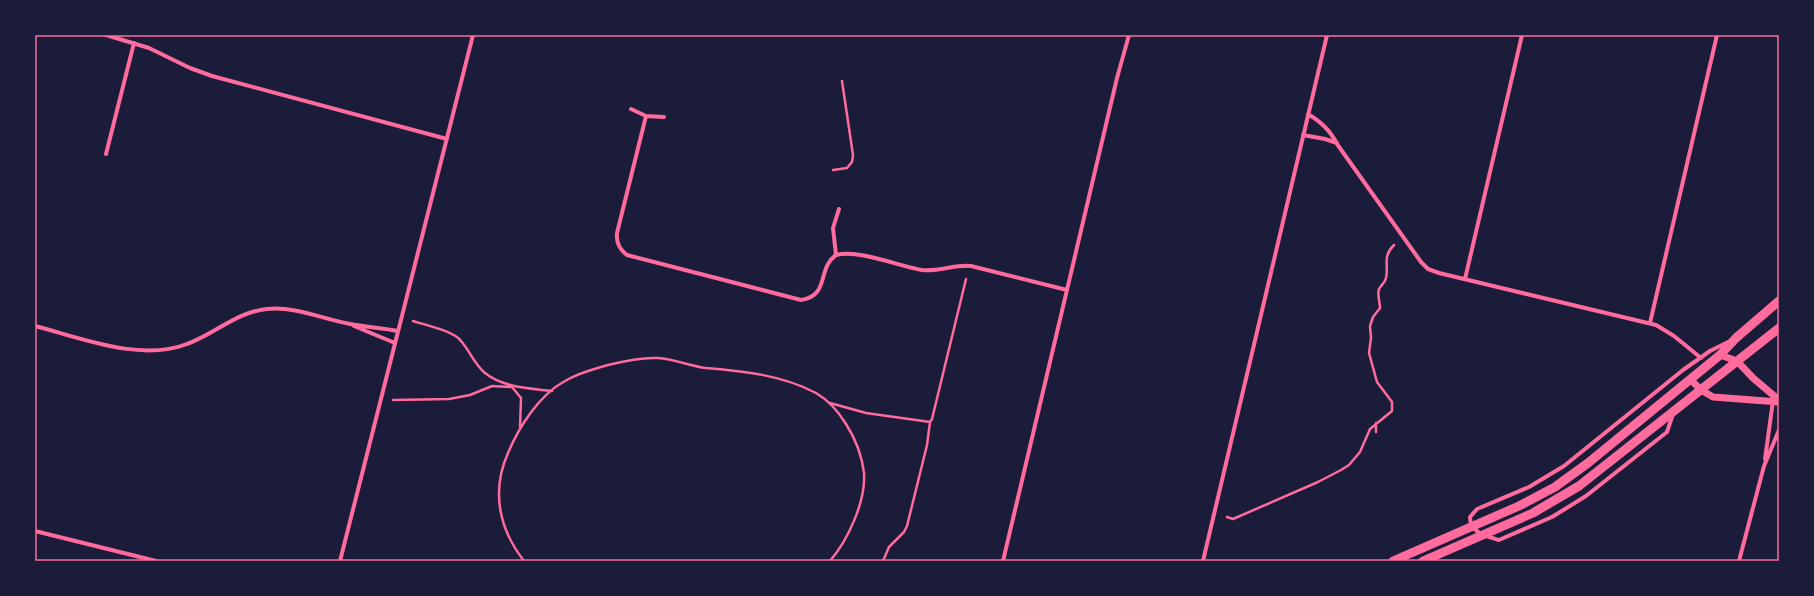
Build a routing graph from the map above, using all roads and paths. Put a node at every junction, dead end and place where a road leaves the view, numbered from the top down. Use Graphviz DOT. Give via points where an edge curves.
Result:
graph roads {
  1 [pos="106,35"];
  2 [pos="473,35"];
  3 [pos="1129,35"];
  4 [pos="1327,35"];
  5 [pos="1522,35"];
  6 [pos="1717,35"];
  7 [pos="134,43"];
  8 [pos="842,81"];
  9 [pos="631,108"];
  10 [pos="1308,114"];
  11 [pos="646,116"];
  12 [pos="664,117"];
  13 [pos="1303,135"];
  14 [pos="447,139"];
  15 [pos="1337,144"];
  16 [pos="106,154"];
  17 [pos="833,170"];
  18 [pos="839,209"];
  19 [pos="1394,245"];
  20 [pos="836,255"];
  21 [pos="966,279"];
  22 [pos="1465,279"];
  23 [pos="1067,290"];
  24 [pos="1779,301"];
  25 [pos="413,322"];
  26 [pos="1650,323"];
  27 [pos="350,324"];
  28 [pos="35,326"];
  29 [pos="1779,328"];
  30 [pos="398,331"];
  31 [pos="1736,338"];
  32 [pos="395,342"];
  33 [pos="1720,355"];
  34 [pos="1701,358"];
  35 [pos="1737,361"];
  36 [pos="1692,380"];
  37 [pos="512,387"];
  38 [pos="1701,390"];
  39 [pos="552,391"];
  40 [pos="393,400"];
  41 [pos="1776,400"];
  42 [pos="830,403"];
  43 [pos="930,422"];
  44 [pos="1376,423"];
  45 [pos="520,429"];
  46 [pos="1779,430"];
  47 [pos="1376,432"];
  48 [pos="1764,466"];
  49 [pos="1227,518"];
  50 [pos="1472,527"];
  51 [pos="35,531"];
  52 [pos="1482,535"];
  53 [pos="156,561"];
  54 [pos="340,561"];
  55 [pos="524,561"];
  56 [pos="830,561"];
  57 [pos="883,561"];
  58 [pos="1003,561"];
  59 [pos="1203,561"];
  60 [pos="1394,561"];
  61 [pos="1423,561"];
  62 [pos="1739,561"];
  1 -- 7 [label="street"];
  2 -- 14 [label="street"];
  3 -- 23 [label="street"];
  4 -- 10 [label="street"];
  5 -- 22 [label="street"];
  6 -- 26 [label="street"];
  7 -- 14 [label="street" via="202,72"];
  7 -- 16 [label="street"];
  8 -- 17 [label="path" via="853,155 852,162 847,168"];
  9 -- 11 [label="street"];
  10 -- 13 [label="street"];
  10 -- 15 [label="street" via="1326,127"];
  11 -- 12 [label="street"];
  11 -- 20 [label="street" via="616,238 622,251 633,257 801,300 811,297 820,289 828,263"];
  13 -- 15 [label="street"];
  13 -- 59 [label="street"];
  14 -- 30 [label="street"];
  15 -- 22 [label="street" via="1425,266 1433,271"];
  18 -- 20 [label="street" via="833,228"];
  19 -- 44 [label="path" via="1386,259 1386,279 1378,294 1380,308 1370,326 1369,353 1374,373 1377,382 1393,405 1392,412"];
  20 -- 23 [label="street" via="854,254 922,270 972,266"];
  21 -- 43 [label="path"];
  22 -- 26 [label="street"];
  23 -- 58 [label="street"];
  24 -- 31 [label="main road"];
  25 -- 37 [label="path" via="459,338 485,373"];
  26 -- 34 [label="street" via="1664,329"];
  27 -- 28 [label="street" via="296,310 265,309 236,318 187,344 150,351 121,348"];
  27 -- 30 [label="street"];
  27 -- 32 [label="street"];
  29 -- 35 [label="main road"];
  30 -- 32 [label="street"];
  31 -- 33 [label="main road"];
  31 -- 34 [label="street"];
  32 -- 54 [label="street"];
  33 -- 35 [label="street"];
  33 -- 36 [label="main road"];
  34 -- 50 [label="street" via="1564,466 1529,487 1477,509 1470,517"];
  35 -- 38 [label="main road"];
  35 -- 41 [label="street"];
  36 -- 38 [label="street"];
  36 -- 50 [label="main road" via="1570,477 1538,497"];
  37 -- 39 [label="path"];
  37 -- 40 [label="path" via="492,386 470,395 449,399"];
  37 -- 45 [label="path" via="521,398"];
  38 -- 41 [label="street" via="1713,397"];
  38 -- 52 [label="main road" via="1568,493 1533,513"];
  39 -- 42 [label="path" via="572,377 596,369 633,360 659,358 704,368 764,376 815,393"];
  39 -- 45 [label="path" via="528,415"];
  41 -- 48 [label="street"];
  42 -- 43 [label="path" via="866,413"];
  42 -- 56 [label="path" via="852,435 862,460 864,480 854,521 843,544"];
  43 -- 57 [label="path" via="927,445 905,529 890,547"];
  44 -- 47 [label="path"];
  44 -- 49 [label="path" via="1370,429 1356,457 1341,470 1233,519"];
  45 -- 55 [label="path" via="504,462 499,498 505,531"];
  46 -- 48 [label="street"];
  48 -- 62 [label="street"];
  50 -- 52 [label="street"];
  50 -- 60 [label="main road"];
  51 -- 53 [label="street"];
  52 -- 61 [label="main road"];
}
